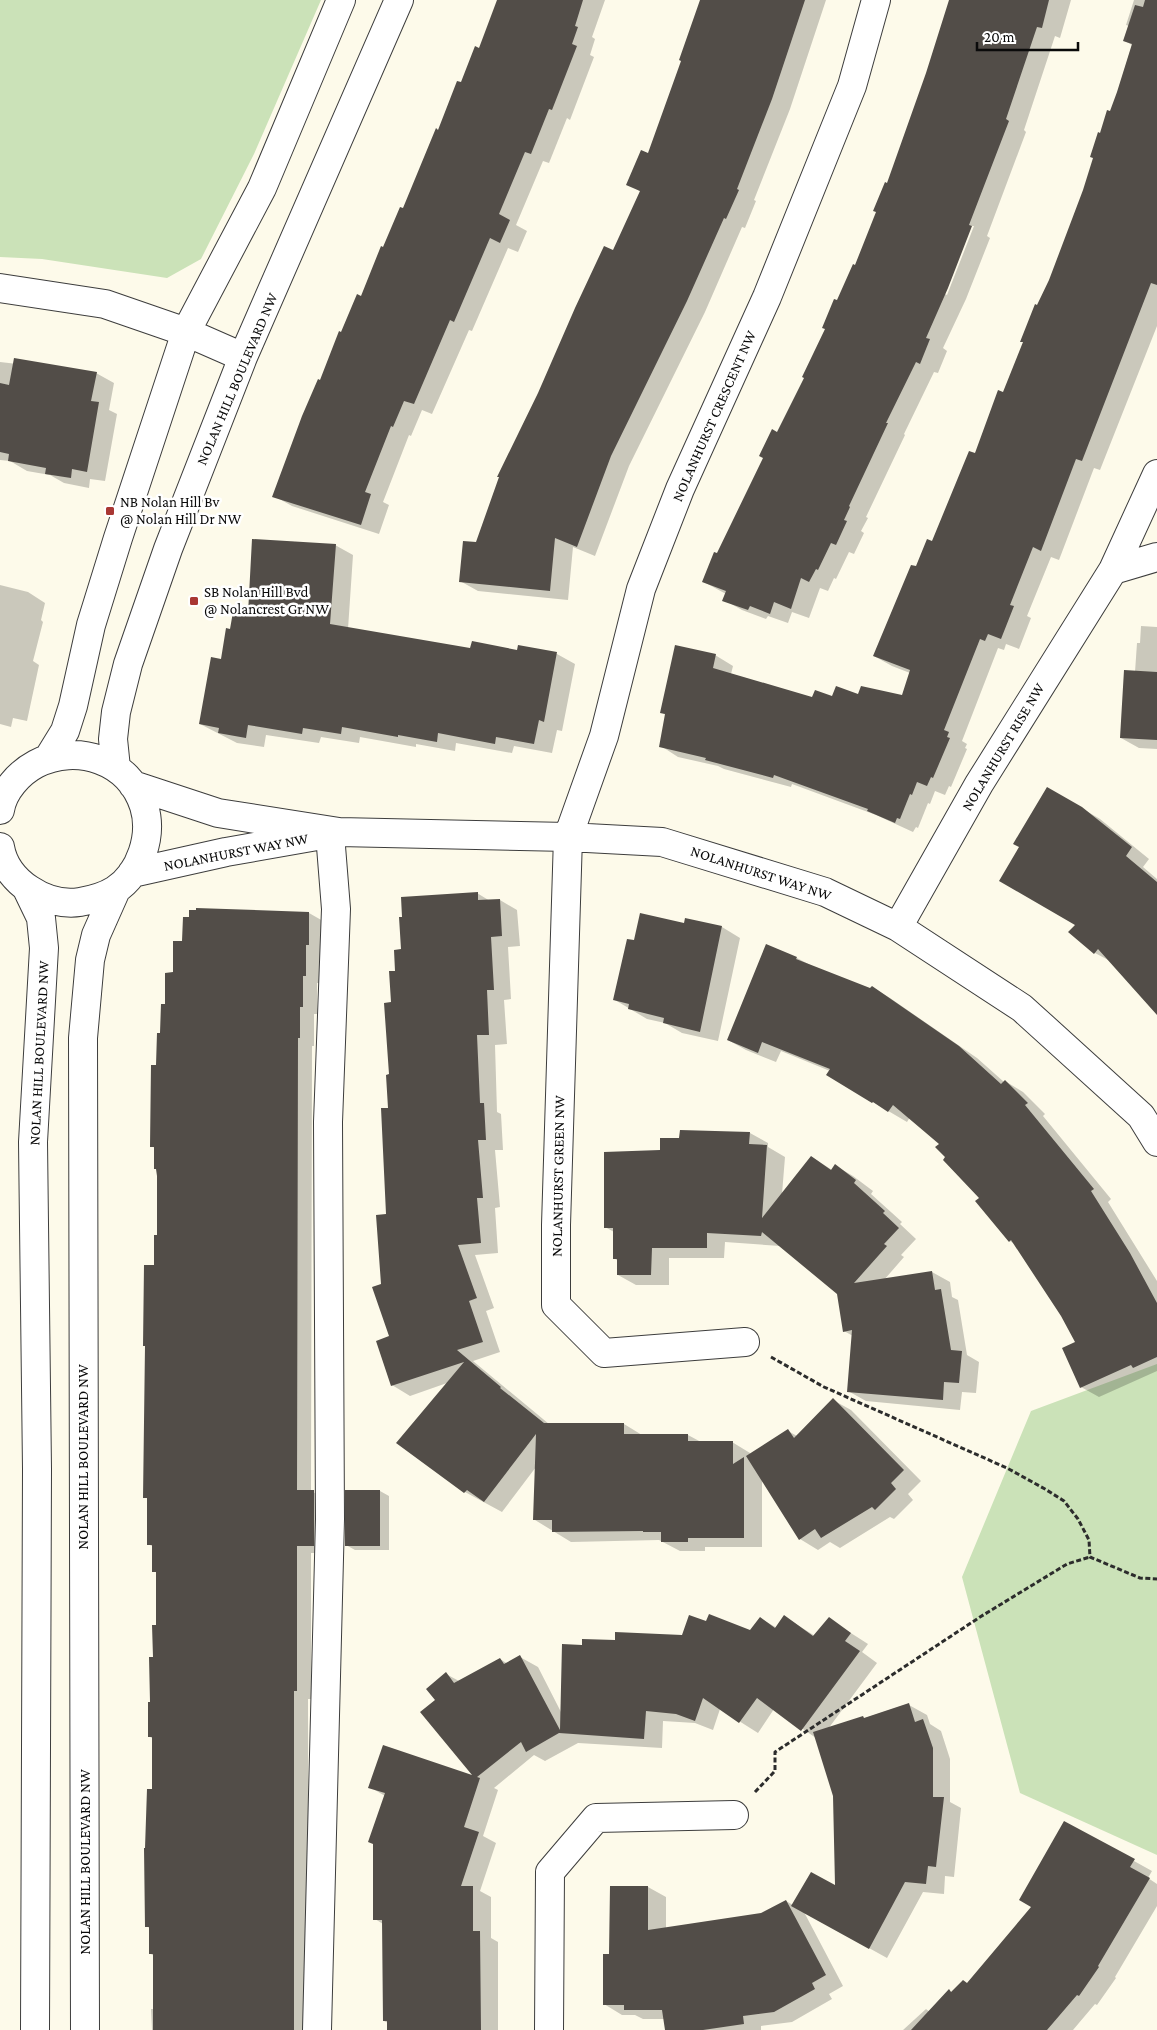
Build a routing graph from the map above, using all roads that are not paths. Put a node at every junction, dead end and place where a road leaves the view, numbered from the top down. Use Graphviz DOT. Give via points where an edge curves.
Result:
graph roads {
  1 [pos="341,0"];
  2 [pos="399,0"];
  3 [pos="876,0"];
  4 [pos="0,288"];
  5 [pos="186,332"];
  6 [pos="243,357"];
  7 [pos="1157,474"];
  8 [pos="1157,557"];
  9 [pos="1113,570"];
  10 [pos="49,757"];
  11 [pos="125,777"];
  12 [pos="6,788"];
  13 [pos="0,810"];
  14 [pos="334,833"];
  15 [pos="568,837"];
  16 [pos="0,847"];
  17 [pos="13,876"];
  18 [pos="124,881"];
  19 [pos="898,927"];
  20 [pos="1149,1109"];
  21 [pos="1157,1142"];
  22 [pos="746,1342"];
  23 [pos="734,1815"];
  24 [pos="36,2030"];
  25 [pos="85,2030"];
  26 [pos="317,2030"];
  27 [pos="549,2030"];
  1 -- 5 [label="street" via="262,188"];
  2 -- 6 [label="street, NOLAN HILL BOULEVARD NW"];
  3 -- 15 [label="street, NOLANHURST CRESCENT NW" via="852,86 767,296 680,489 640,589 604,736"];
  4 -- 5 [label="street" via="105,304"];
  5 -- 6 [label="street"];
  5 -- 10 [label="street" via="91,625 73,706 65,730"];
  6 -- 11 [label="street, NOLAN HILL BOULEVARD NW" via="168,549 128,664 113,739"];
  7 -- 9 [label="street, NOLANHURST RISE NW"];
  8 -- 9 [label="street"];
  9 -- 19 [label="street, NOLANHURST RISE NW" via="979,784"];
  10 -- 11 [label="street, NOLANHURST WAY NW" via="73,754 96,758"];
  10 -- 12 [label="street" via="28,768"];
  11 -- 14 [label="street, NOLANHURST WAY NW" via="218,813"];
  11 -- 18 [label="street, NOLAN HILL BOULEVARD NW" via="144,806 147,829 143,852"];
  12 -- 13 [label="street"];
  14 -- 15 [label="street, NOLANHURST WAY NW"];
  14 -- 18 [label="street, NOLANHURST WAY NW" via="226,852"];
  14 -- 26 [label="street" via="336,909 328,1122 330,1519"];
  15 -- 19 [label="street, NOLANHURST WAY NW" via="662,842 825,892"];
  15 -- 22 [label="street, NOLANHURST GREEN NW" via="556,1305 604,1354"];
  16 -- 17 [label="street, NOLAN HILL BOULEVARD NW"];
  17 -- 18 [label="street, NOLANHURST WAY NW" via="48,900 71,903 94,900"];
  17 -- 24 [label="street, NOLAN HILL BOULEVARD NW" via="41,918 44,948 33,1142 37,1469"];
  18 -- 25 [label="street, NOLAN HILL BOULEVARD NW" via="96,935 90,960 83,1038"];
  19 -- 20 [label="street, NOLANHURST WAY NW" via="1022,1008"];
  20 -- 21 [label="street, NOLANHURST WAY NW"];
  23 -- 27 [label="street" via="596,1818 550,1872"];
}
